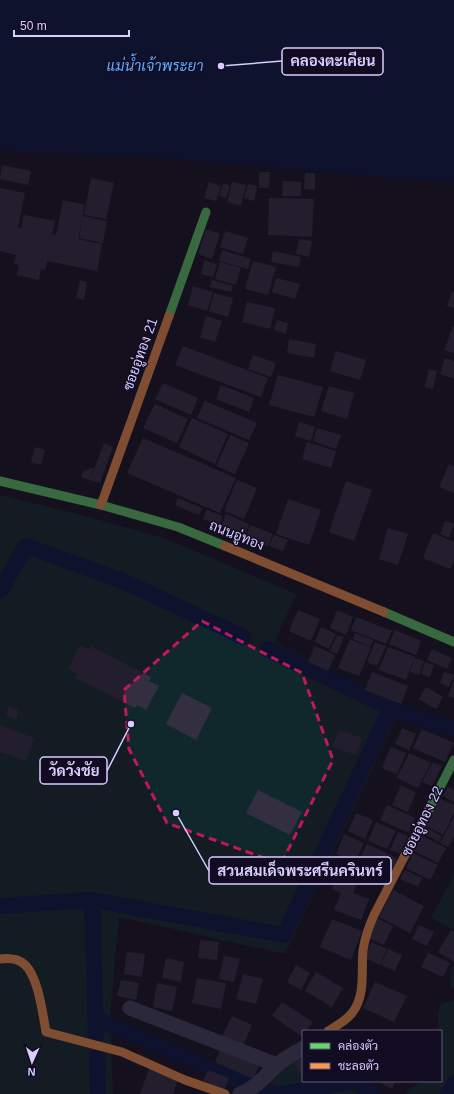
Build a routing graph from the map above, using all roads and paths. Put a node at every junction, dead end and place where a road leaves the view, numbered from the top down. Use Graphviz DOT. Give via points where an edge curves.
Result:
graph roads {
  1 [pos="206,212"];
  2 [pos="0,481"];
  3 [pos="101,505"];
  4 [pos="454,642"];
  5 [pos="454,760"];
  6 [pos="1,959"];
  7 [pos="130,1008"];
  8 [pos="329,1030"];
  9 [pos="302,1049"];
  10 [pos="277,1064"];
  11 [pos="224,1094"];
  12 [pos="240,1094"];
  1 -- 3 [label="street, ซอยอู่ทอง 21"];
  2 -- 3 [label="street, ถนนอู่ทอง"];
  3 -- 4 [label="street, ถนนอู่ทอง" via="178,527"];
  5 -- 8 [label="street, ซอยอู่ทอง 22" via="366,934 360,999 354,1011"];
  6 -- 11 [label="street" via="9,958 26,966 36,983 46,1032 122,1052"];
  7 -- 10 [label="street"];
  9 -- 10 [label="street"];
  10 -- 12 [label="street" via="260,1082"];
}
